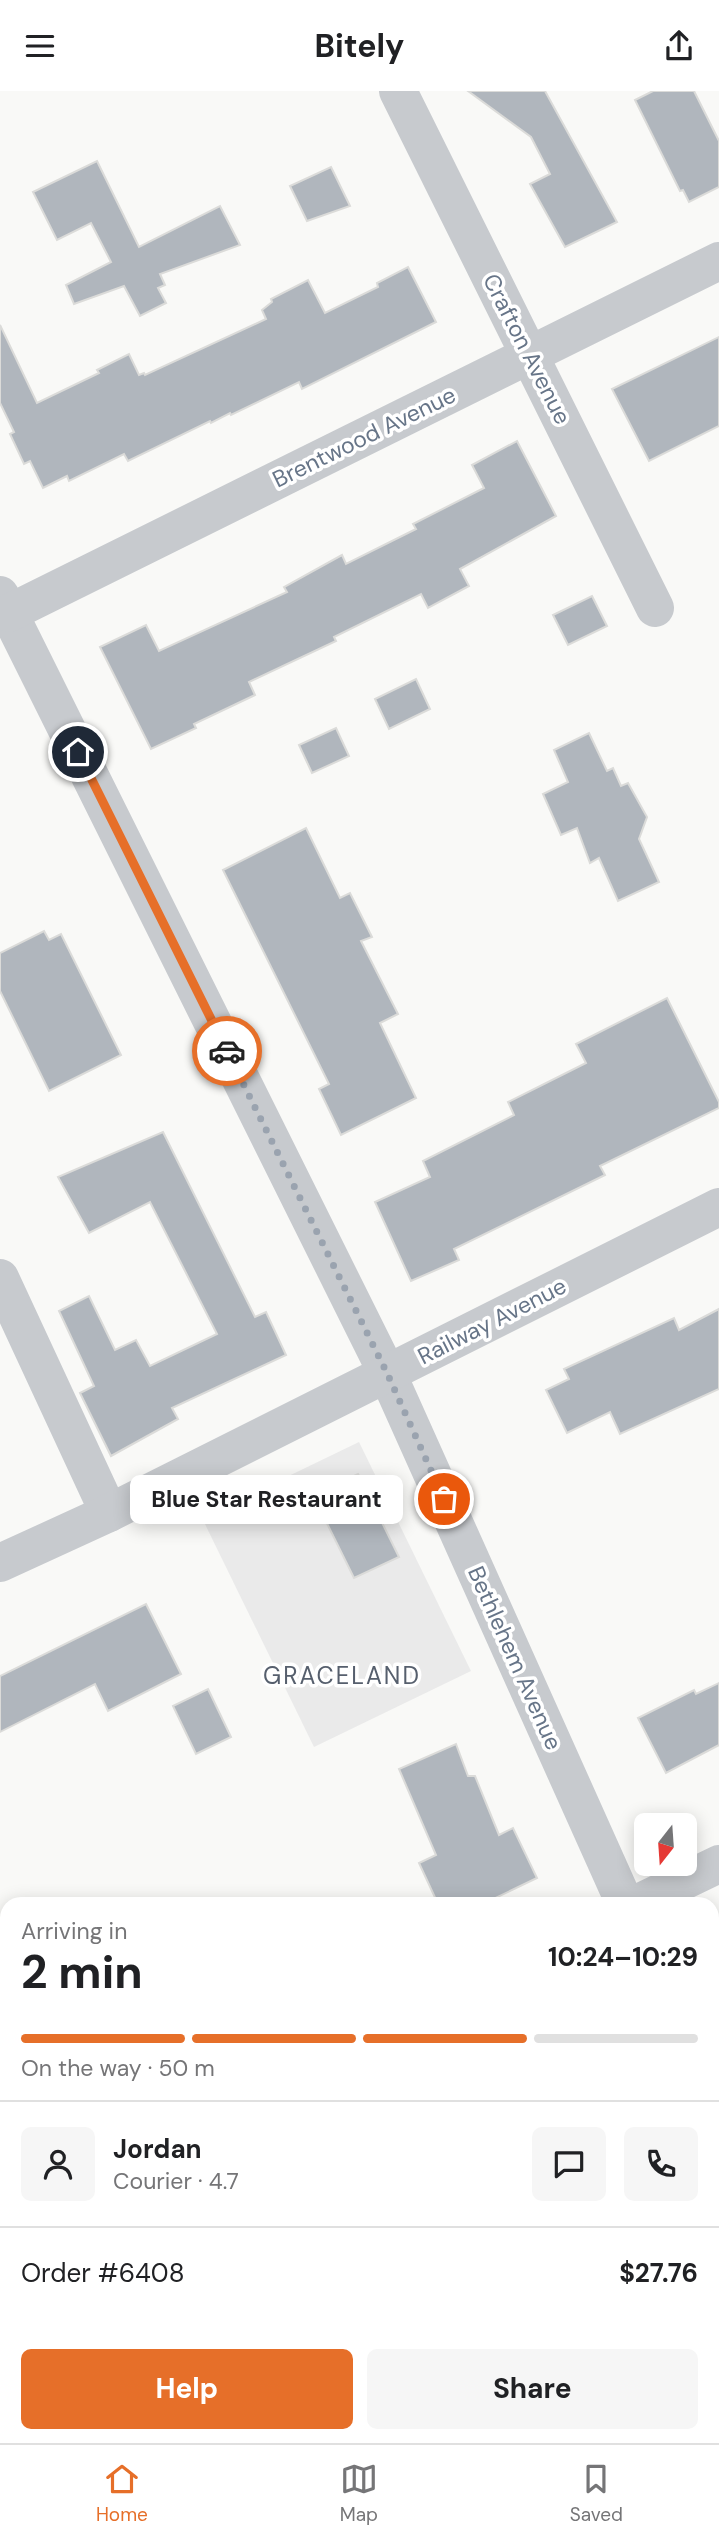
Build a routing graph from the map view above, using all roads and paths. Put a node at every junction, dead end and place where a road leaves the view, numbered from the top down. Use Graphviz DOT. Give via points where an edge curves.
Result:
graph roads {
  1 [pos="398,91"];
  2 [pos="719,261"];
  3 [pos="531,354"];
  4 [pos="5,604"];
  5 [pos="655,608"];
  6 [pos="719,1207"];
  7 [pos="0,1278"];
  8 [pos="387,1373"];
  9 [pos="109,1513"];
  10 [pos="0,1563"];
  11 [pos="719,1864"];
  12 [pos="622,1897"];
  13 [pos="651,1897"];
  1 -- 3 [label="street, Crafton Avenue"];
  2 -- 3 [label="street, Brentwood Avenue"];
  3 -- 4 [label="street, Brentwood Avenue"];
  3 -- 5 [label="street, Crafton Avenue"];
  4 -- 8 [label="street, Bethlehem Avenue"];
  6 -- 8 [label="street, Railway Avenue"];
  7 -- 9 [label="street"];
  8 -- 9 [label="street, Railway Avenue"];
  8 -- 12 [label="street, Bethlehem Avenue"];
  9 -- 10 [label="street, Railway Avenue"];
  11 -- 13 [label="street"];
}
